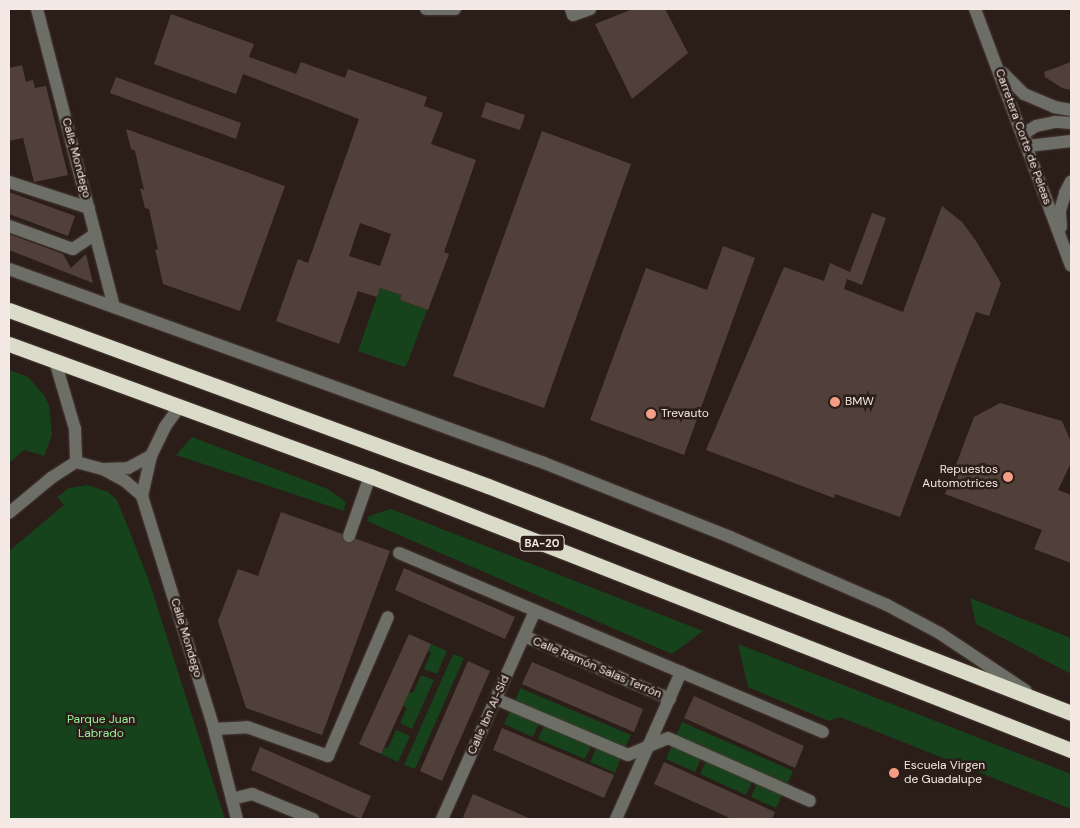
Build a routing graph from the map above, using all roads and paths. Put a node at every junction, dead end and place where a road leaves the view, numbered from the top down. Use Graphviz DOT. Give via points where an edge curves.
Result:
graph roads {
  1 [pos="37,9"];
  2 [pos="426,9"];
  3 [pos="455,9"];
  4 [pos="590,9"];
  5 [pos="976,9"];
  6 [pos="572,12"];
  7 [pos="996,65"];
  8 [pos="1071,110"];
  9 [pos="1071,123"];
  10 [pos="1024,139"];
  11 [pos="1071,141"];
  12 [pos="1071,181"];
  13 [pos="9,182"];
  14 [pos="88,208"];
  15 [pos="9,226"];
  16 [pos="95,234"];
  17 [pos="1062,239"];
  18 [pos="1071,266"];
  19 [pos="9,269"];
  20 [pos="114,307"];
  21 [pos="9,310"];
  22 [pos="9,344"];
  23 [pos="55,361"];
  24 [pos="180,406"];
  25 [pos="150,456"];
  26 [pos="76,462"];
  27 [pos="103,469"];
  28 [pos="370,476"];
  29 [pos="142,496"];
  30 [pos="9,513"];
  31 [pos="348,536"];
  32 [pos="399,553"];
  33 [pos="535,611"];
  34 [pos="388,617"];
  35 [pos="524,636"];
  36 [pos="681,672"];
  37 [pos="496,699"];
  38 [pos="670,699"];
  39 [pos="1042,702"];
  40 [pos="1071,713"];
  41 [pos="214,728"];
  42 [pos="823,732"];
  43 [pos="648,747"];
  44 [pos="1071,750"];
  45 [pos="232,799"];
  46 [pos="810,801"];
  47 [pos="237,819"];
  48 [pos="313,819"];
  49 [pos="442,819"];
  50 [pos="616,819"];
  1 -- 14 [label="street, Calle Mondego"];
  2 -- 3 [label="street"];
  4 -- 6 [label="street"];
  5 -- 7 [label="street, Carretera Corte de Peleas"];
  7 -- 8 [label="street" via="1024,94 1054,107"];
  7 -- 10 [label="street, Carretera Corte de Peleas"];
  9 -- 10 [label="street" via="1036,126 1023,134"];
  10 -- 11 [label="street" via="1028,146"];
  10 -- 17 [label="street, Carretera Corte de Peleas"];
  12 -- 17 [label="street" via="1060,211"];
  13 -- 14 [label="street"];
  14 -- 16 [label="street, Calle Mondego"];
  15 -- 16 [label="street" via="72,249"];
  16 -- 20 [label="street, Calle Mondego"];
  17 -- 18 [label="street, Carretera Corte de Peleas"];
  19 -- 20 [label="street"];
  20 -- 39 [label="street" via="544,463 746,544 895,609 941,634"];
  21 -- 39 [label="highway, BA-20" via="488,486"];
  22 -- 23 [label="highway, BA-20"];
  23 -- 24 [label="highway, BA-20"];
  23 -- 26 [label="street" via="75,429"];
  24 -- 25 [label="street, Calle Mondego"];
  24 -- 28 [label="highway, BA-20"];
  25 -- 27 [label="street" via="128,468"];
  25 -- 29 [label="street, Calle Mondego"];
  26 -- 27 [label="street"];
  26 -- 30 [label="street"];
  27 -- 29 [label="street" via="125,481"];
  28 -- 31 [label="street"];
  28 -- 44 [label="highway, BA-20"];
  29 -- 41 [label="street, Calle Mondego"];
  32 -- 33 [label="street"];
  33 -- 35 [label="street, Calle Ibn Al-Sid"];
  33 -- 36 [label="street"];
  34 -- 41 [label="street" via="328,756 246,728"];
  35 -- 37 [label="street, Calle Ibn Al-Sid"];
  35 -- 38 [label="street, Calle Ramón Salas Terrón"];
  36 -- 38 [label="street"];
  36 -- 42 [label="street"];
  37 -- 43 [label="street" via="628,755"];
  37 -- 49 [label="street, Calle Ibn Al-Sid"];
  38 -- 43 [label="street"];
  39 -- 40 [label="highway, BA-20"];
  41 -- 45 [label="street, Calle Mondego"];
  43 -- 46 [label="street" via="668,738"];
  43 -- 50 [label="street"];
  45 -- 47 [label="street, Calle Mondego"];
  45 -- 48 [label="street" via="252,794"];
}
